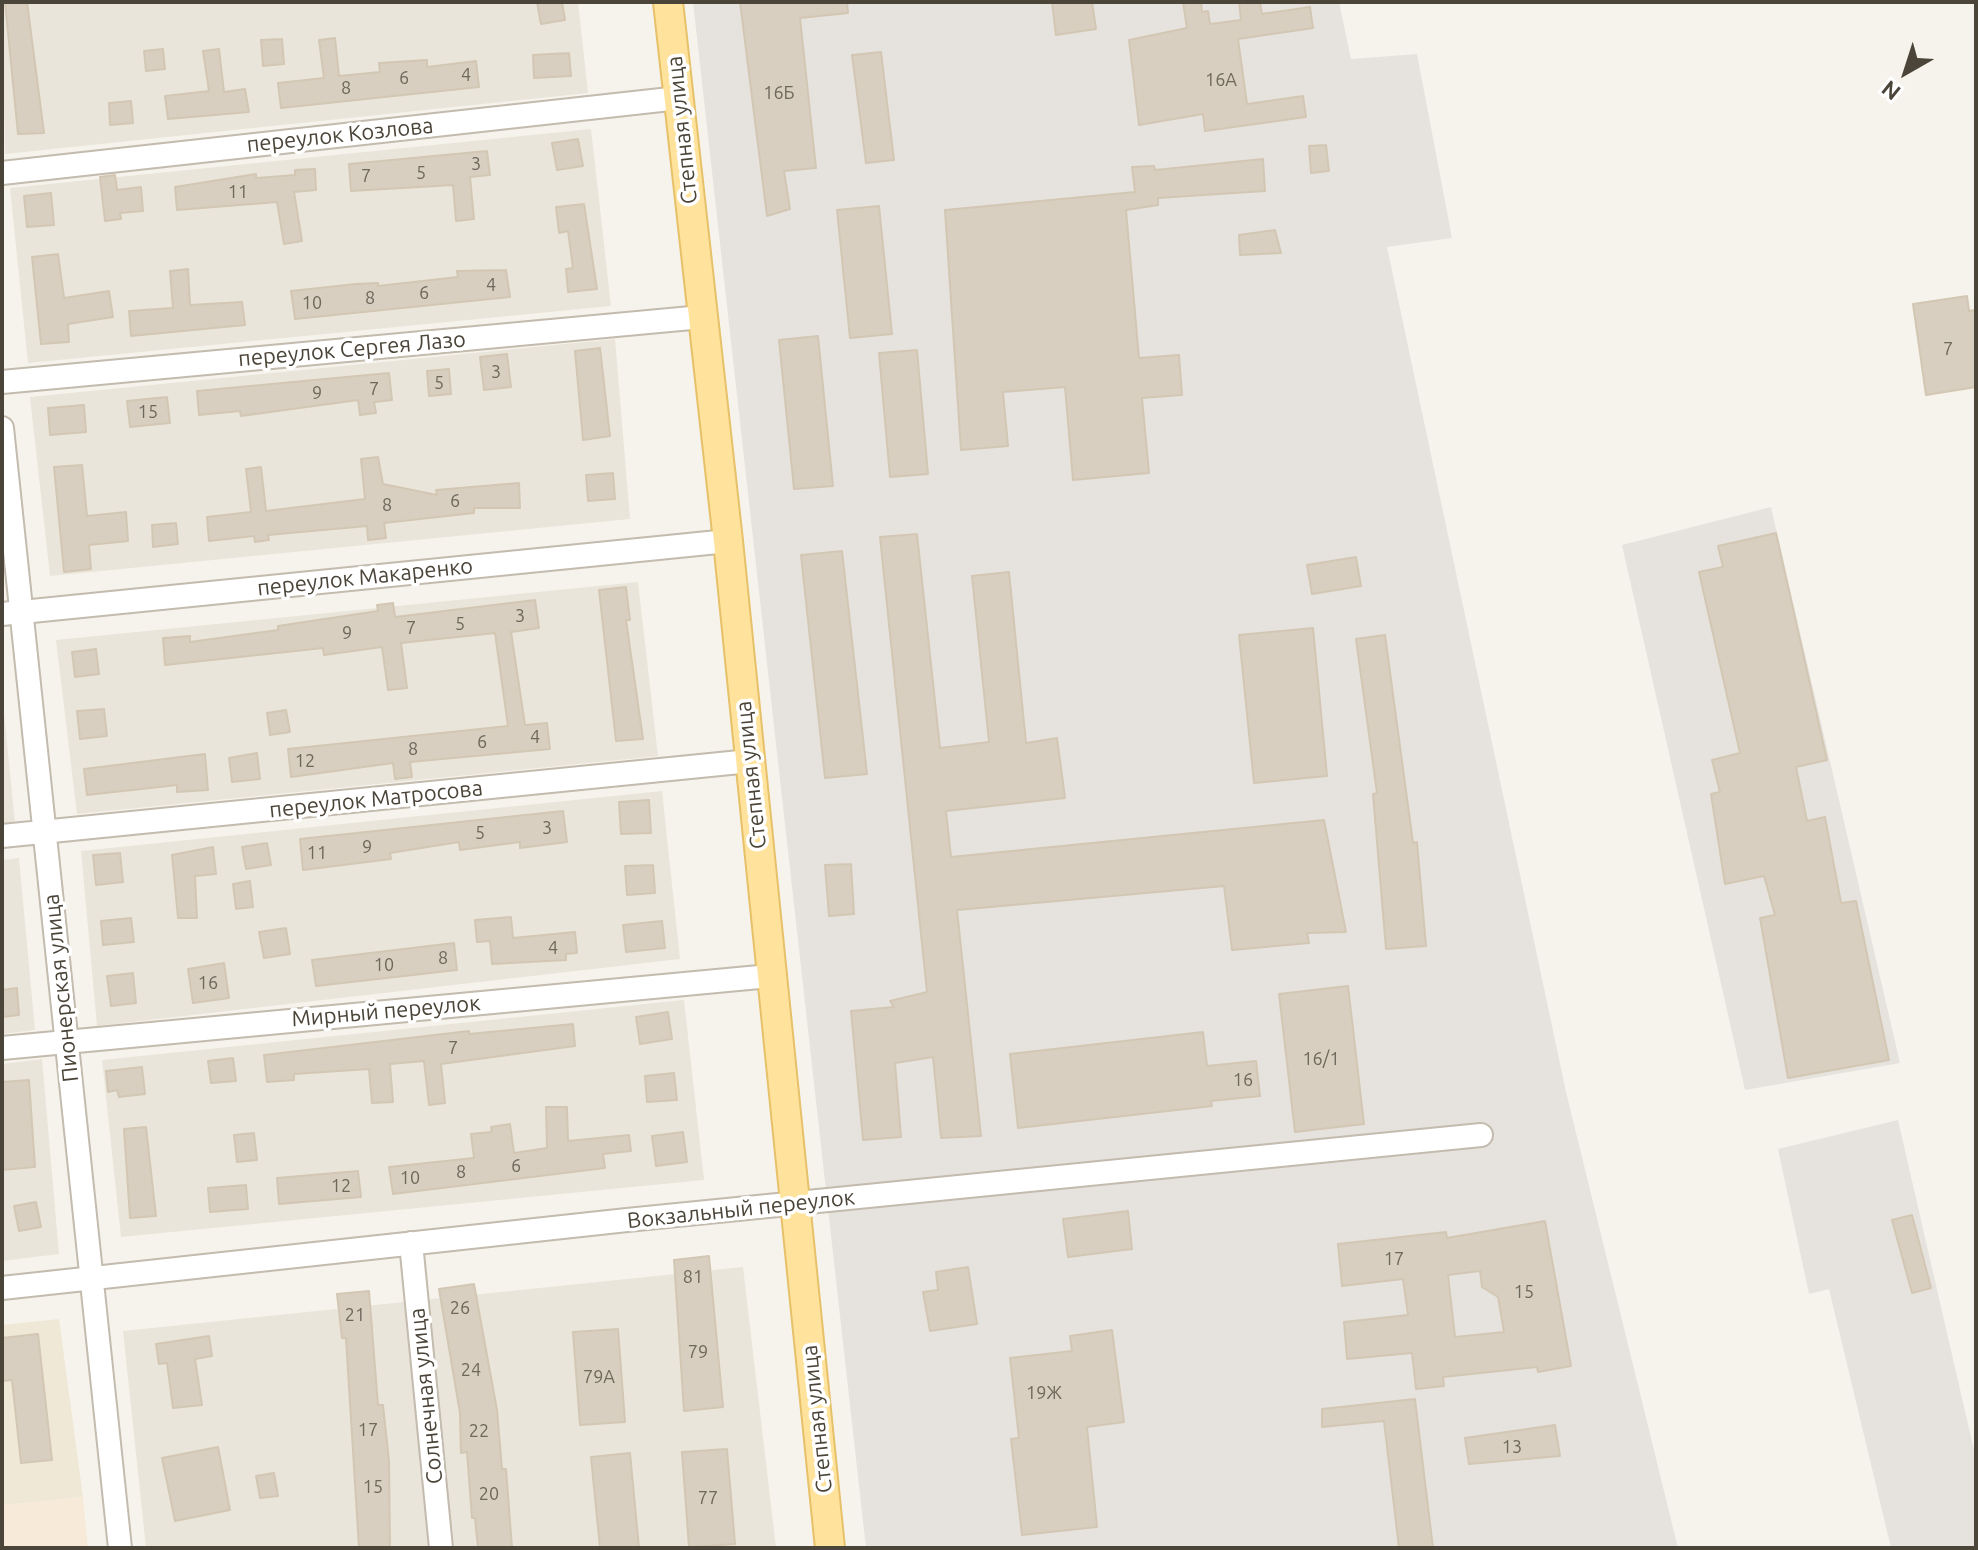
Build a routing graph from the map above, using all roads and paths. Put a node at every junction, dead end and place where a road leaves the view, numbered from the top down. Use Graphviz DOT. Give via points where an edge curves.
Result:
graph roads {
  1 [pos="668,2"];
  2 [pos="679,98"];
  3 [pos="2,173"];
  4 [pos="702,317"];
  5 [pos="2,382"];
  6 [pos="2,428"];
  7 [pos="728,541"];
  8 [pos="12,613"];
  9 [pos="750,761"];
  10 [pos="43,832"];
  11 [pos="2,836"];
  12 [pos="770,976"];
  13 [pos="67,1041"];
  14 [pos="2,1048"];
  15 [pos="1481,1135"];
  16 [pos="794,1203"];
  17 [pos="411,1243"];
  18 [pos="92,1278"];
  19 [pos="2,1288"];
  20 [pos="120,1548"];
  21 [pos="441,1548"];
  22 [pos="830,1548"];
  1 -- 2 [label="main road, Степная улица"];
  2 -- 3 [label="street, переулок Козлова"];
  2 -- 4 [label="main road, Степная улица"];
  4 -- 5 [label="street, переулок Сергея Лазо"];
  4 -- 7 [label="main road, Степная улица"];
  6 -- 8 [label="street, Пионерская улица"];
  7 -- 8 [label="street, переулок Макаренко"];
  7 -- 9 [label="main road, Степная улица"];
  8 -- 10 [label="street, Пионерская улица"];
  9 -- 10 [label="street, переулок Матросова"];
  9 -- 12 [label="main road, Степная улица"];
  10 -- 11 [label="street, переулок Матросова"];
  10 -- 13 [label="street, Пионерская улица"];
  12 -- 13 [label="street, Мирный переулок"];
  12 -- 16 [label="main road, Степная улица"];
  13 -- 14 [label="street, Мирный переулок"];
  13 -- 18 [label="street, Пионерская улица"];
  15 -- 16 [label="street, Вокзальный переулок"];
  16 -- 17 [label="street, Вокзальный переулок"];
  16 -- 22 [label="main road, Степная улица"];
  17 -- 18 [label="street, Вокзальный переулок"];
  17 -- 21 [label="street, Солнечная улица"];
  18 -- 19 [label="street, Вокзальный переулок"];
  18 -- 20 [label="street, Пионерская улица"];
}
